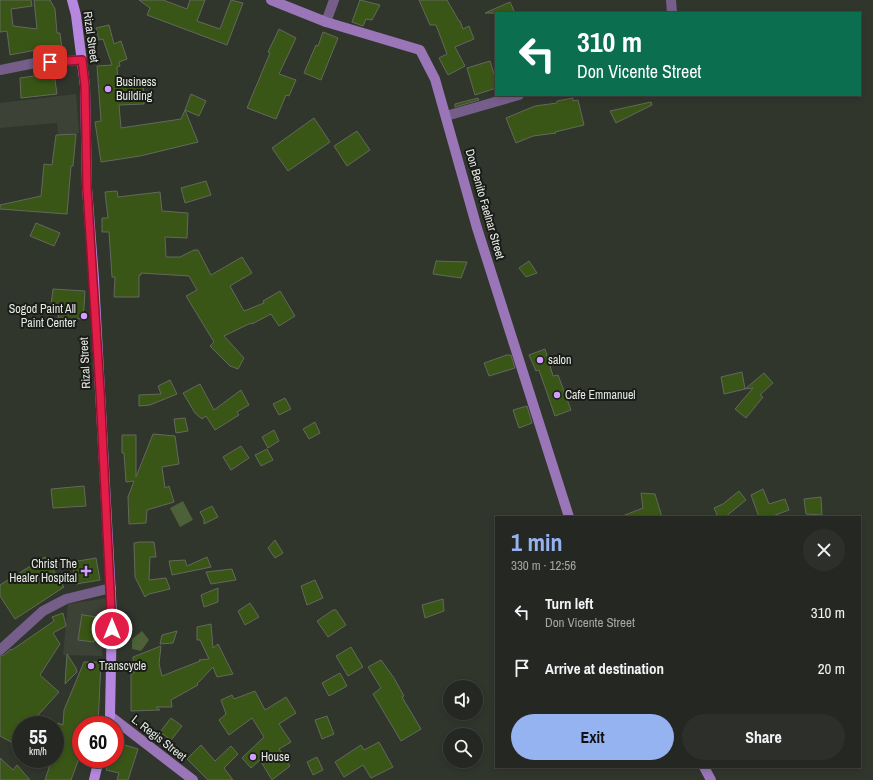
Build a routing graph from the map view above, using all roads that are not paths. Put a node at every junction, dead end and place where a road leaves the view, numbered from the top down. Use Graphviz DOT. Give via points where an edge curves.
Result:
graph roads {
  1 [pos="72,0"];
  2 [pos="271,0"];
  3 [pos="334,0"];
  4 [pos="671,0"];
  5 [pos="672,12"];
  6 [pos="326,22"];
  7 [pos="82,60"];
  8 [pos="0,70"];
  9 [pos="516,96"];
  10 [pos="446,116"];
  11 [pos="569,516"];
  12 [pos="111,588"];
  13 [pos="0,650"];
  14 [pos="109,716"];
  15 [pos="124,732"];
  16 [pos="97,768"];
  17 [pos="705,768"];
  18 [pos="94,780"];
  19 [pos="193,780"];
  20 [pos="711,780"];
  1 -- 7 [label="main road, Rizal Street"];
  2 -- 6 [label="street, Don Benito Faelnar Street"];
  3 -- 6 [label="street"];
  4 -- 5 [label="street"];
  6 -- 10 [label="street, Don Benito Faelnar Street" via="420,50 435,79"];
  7 -- 8 [label="street" via="35,63"];
  7 -- 12 [label="main road, Rizal Street" via="87,188"];
  9 -- 10 [label="street"];
  10 -- 11 [label="street, Don Benito Faelnar Street" via="477,228"];
  12 -- 13 [label="street" via="66,599 43,611"];
  12 -- 14 [label="main road, Rizal Street"];
  15 -- 19 [label="street, L. Regis Street"];
  16 -- 18 [label="main road"];
  17 -- 20 [label="street"];
}
